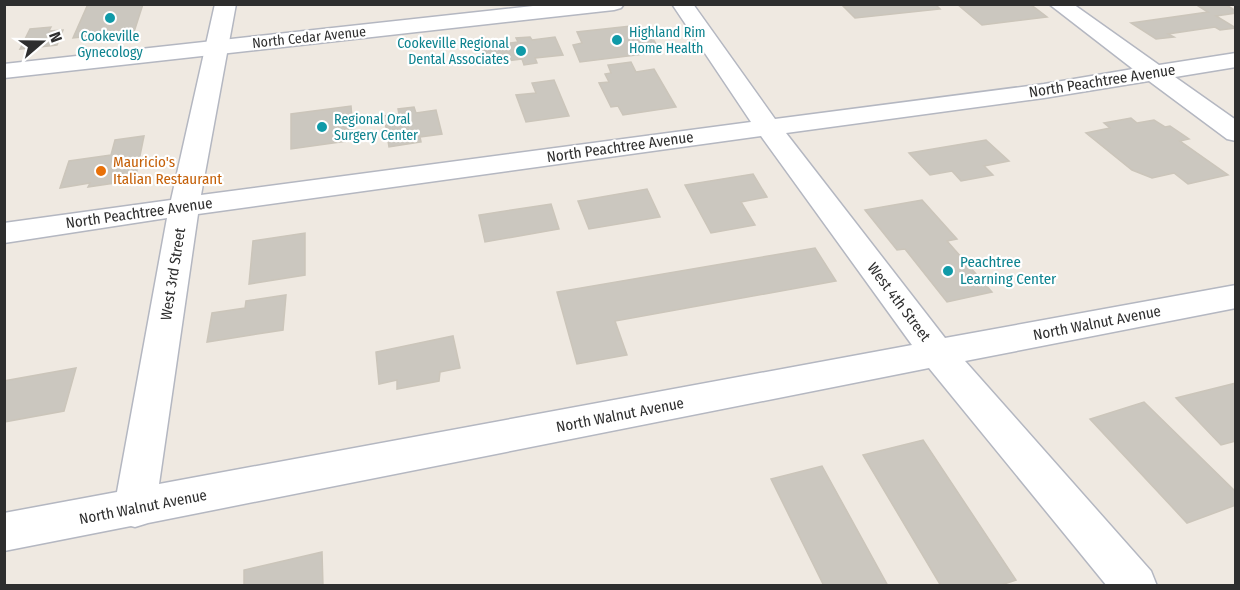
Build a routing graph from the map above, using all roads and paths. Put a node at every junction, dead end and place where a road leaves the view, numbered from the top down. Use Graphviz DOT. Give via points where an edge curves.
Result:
graph roads {
  1 [pos="226,4"];
  2 [pos="614,4"];
  3 [pos="682,4"];
  4 [pos="1059,4"];
  5 [pos="216,48"];
  6 [pos="1236,60"];
  7 [pos="4,71"];
  8 [pos="1153,73"];
  9 [pos="768,127"];
  10 [pos="1236,133"];
  11 [pos="184,206"];
  12 [pos="4,233"];
  13 [pos="1236,296"];
  14 [pos="937,353"];
  15 [pos="135,509"];
  16 [pos="4,532"];
  17 [pos="1135,585"];
  1 -- 5 [label="street, West 3rd Street"];
  2 -- 5 [label="street, North Cedar Avenue"];
  3 -- 9 [label="street, West 4th Street"];
  4 -- 8 [label="street"];
  5 -- 7 [label="street, North Cedar Avenue"];
  5 -- 11 [label="street, West 3rd Street"];
  6 -- 8 [label="street, North Peachtree Avenue"];
  8 -- 9 [label="street, North Peachtree Avenue"];
  8 -- 10 [label="street"];
  9 -- 11 [label="street, North Peachtree Avenue"];
  9 -- 14 [label="street, West 4th Street"];
  11 -- 12 [label="street, North Peachtree Avenue"];
  11 -- 15 [label="street, West 3rd Street"];
  13 -- 14 [label="street, North Walnut Avenue"];
  14 -- 15 [label="street, North Walnut Avenue"];
  14 -- 17 [label="street, West 4th Street"];
  15 -- 16 [label="street, North Walnut Avenue"];
}
